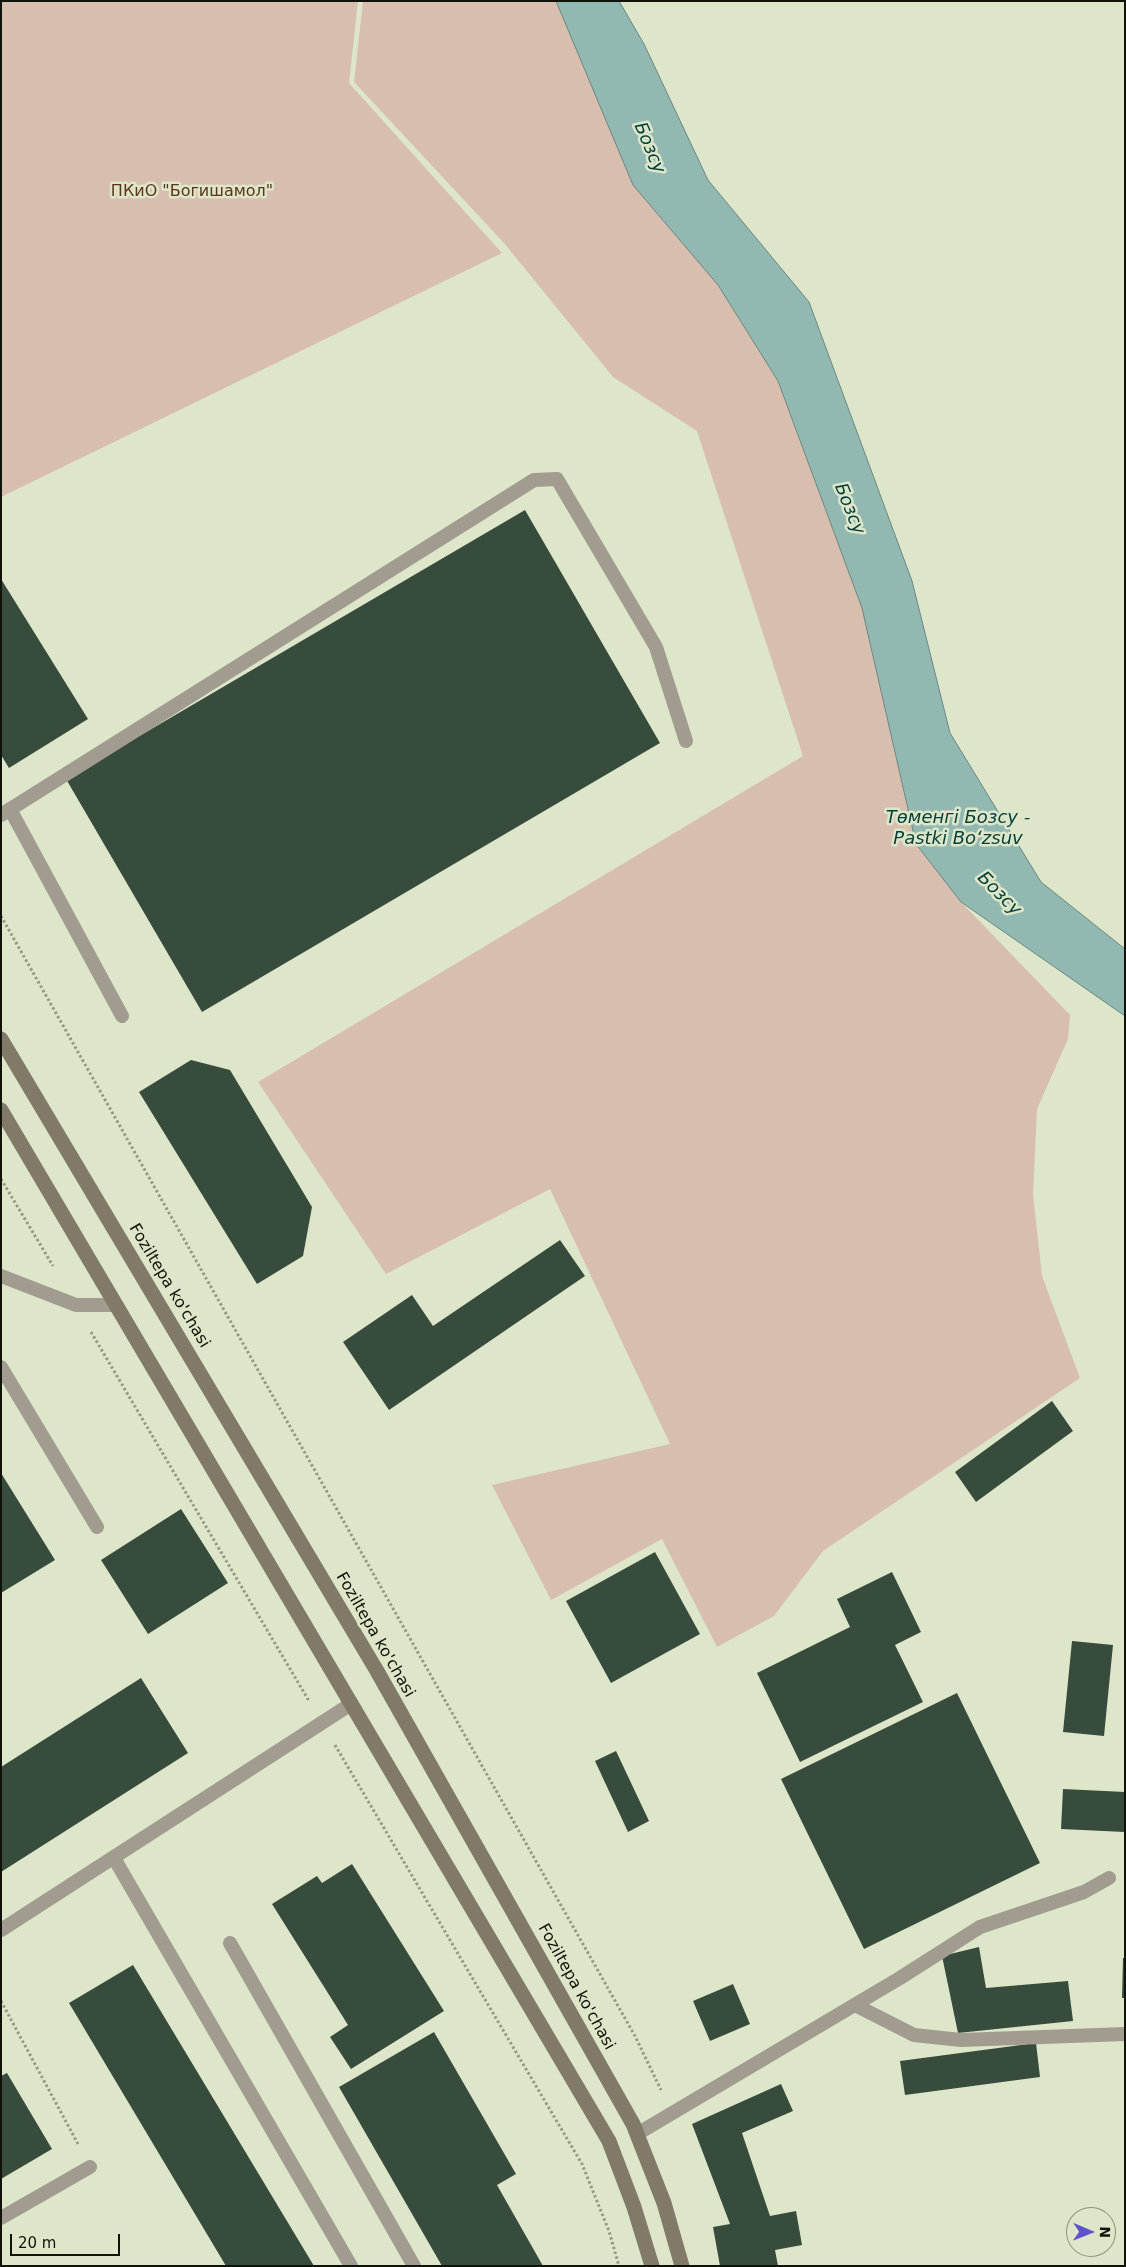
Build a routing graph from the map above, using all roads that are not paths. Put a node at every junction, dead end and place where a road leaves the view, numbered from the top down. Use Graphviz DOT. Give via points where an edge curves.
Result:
graph roads {
  1 [pos="686,741"];
  2 [pos="6,812"];
  3 [pos="122,1016"];
  4 [pos="1,1039"];
  5 [pos="1,1110"];
  6 [pos="1,1276"];
  7 [pos="116,1304"];
  8 [pos="1,1367"];
  9 [pos="98,1527"];
  10 [pos="351,1704"];
  11 [pos="114,1858"];
  12 [pos="1108,1878"];
  13 [pos="1,1930"];
  14 [pos="230,1943"];
  15 [pos="855,2005"];
  16 [pos="1125,2034"];
  17 [pos="637,2134"];
  18 [pos="90,2168"];
  19 [pos="1,2218"];
  20 [pos="350,2266"];
  21 [pos="414,2266"];
  22 [pos="652,2266"];
  23 [pos="682,2266"];
  1 -- 2 [label="lane" via="656,647 557,479 534,480"];
  2 -- 3 [label="lane"];
  4 -- 17 [label="main road, Foziltepa ko'chasi" via="377,1671"];
  5 -- 7 [label="main road"];
  6 -- 7 [label="lane" via="76,1305"];
  7 -- 10 [label="main road"];
  8 -- 9 [label="lane"];
  10 -- 11 [label="lane"];
  10 -- 22 [label="main road" via="608,2141 634,2207"];
  11 -- 13 [label="lane"];
  11 -- 20 [label="lane"];
  12 -- 15 [label="lane" via="1084,1892 980,1927"];
  14 -- 21 [label="lane"];
  15 -- 16 [label="lane" via="914,2035 961,2040"];
  15 -- 17 [label="lane"];
  17 -- 23 [label="main road, Foziltepa ko'chasi" via="664,2202"];
  18 -- 19 [label="lane"];
}
